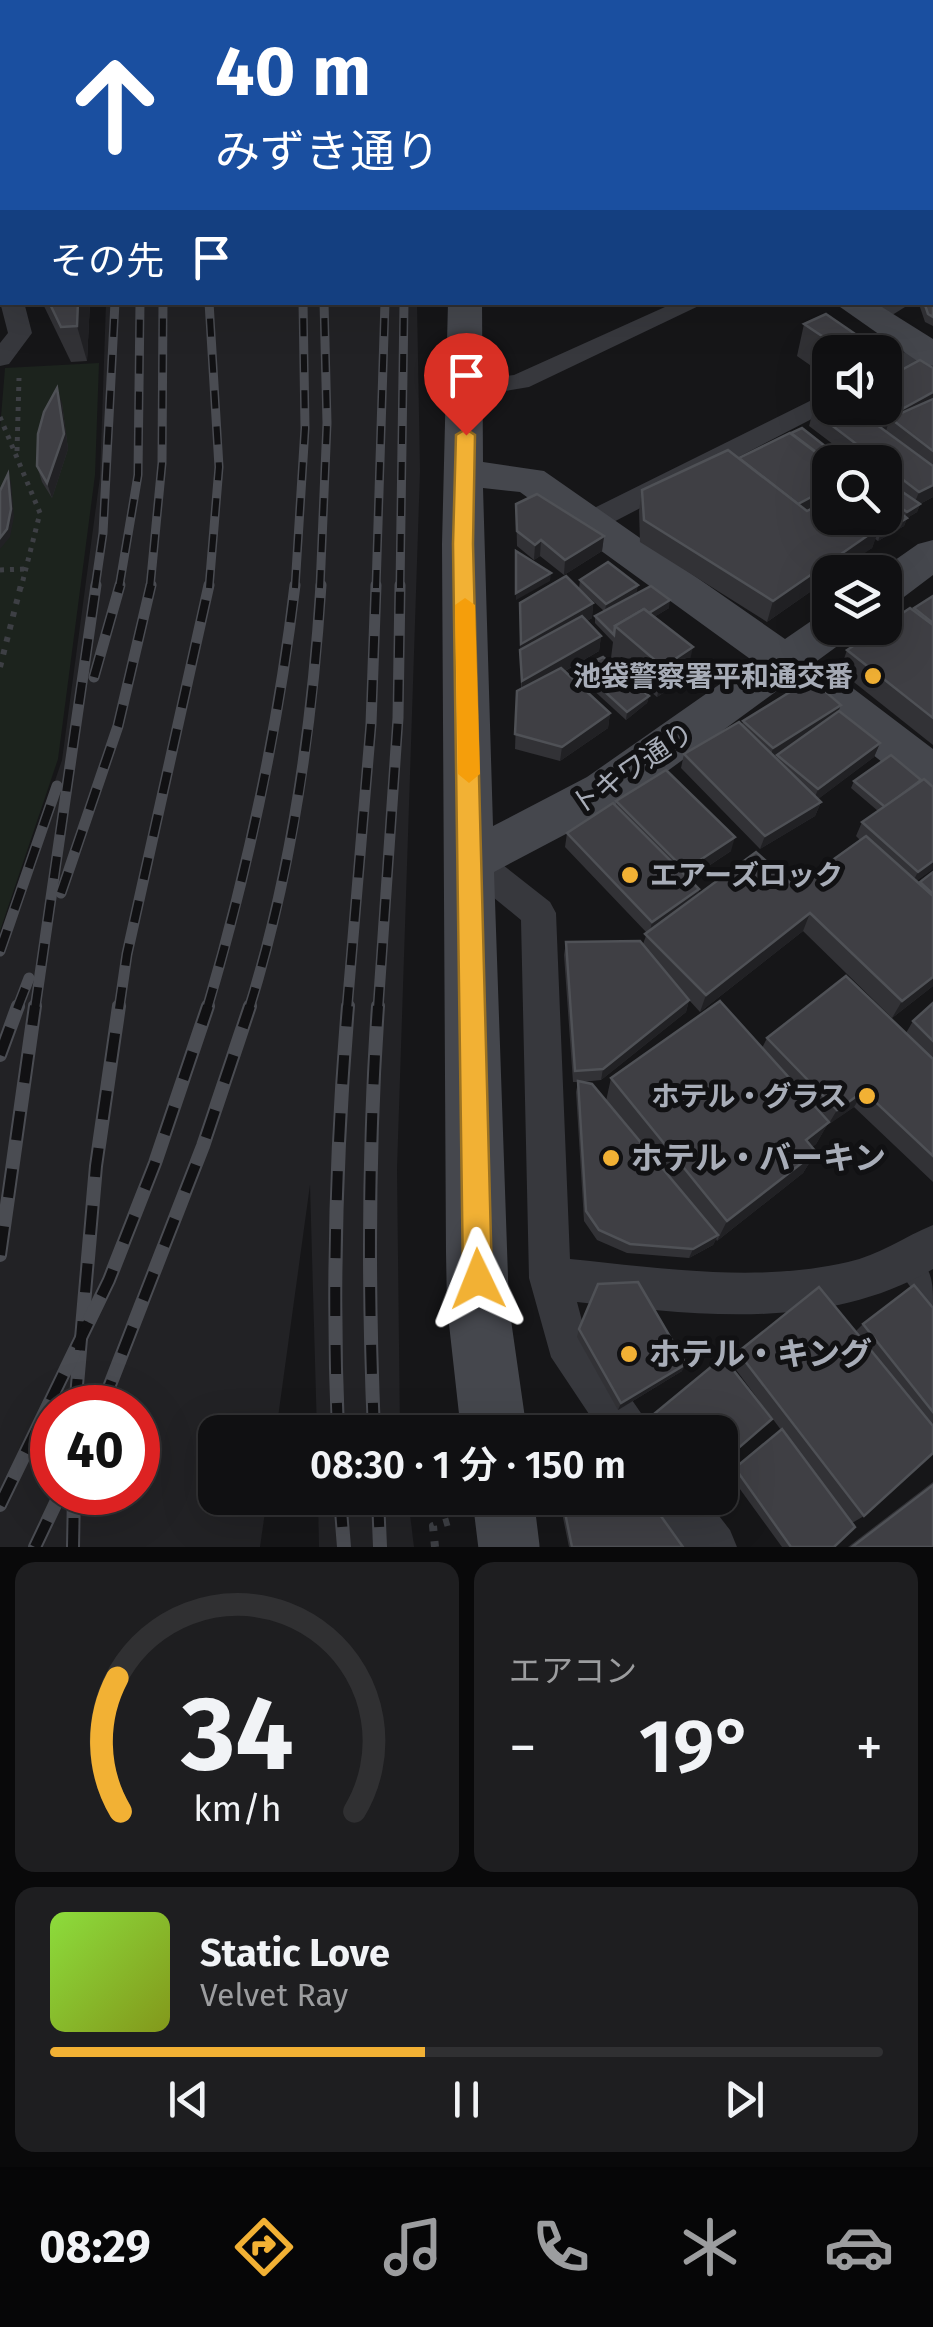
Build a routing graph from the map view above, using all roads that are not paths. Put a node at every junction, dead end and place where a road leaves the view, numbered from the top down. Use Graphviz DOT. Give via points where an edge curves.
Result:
graph roads {
  1 [pos="10,305"];
  2 [pos="465,305"];
  3 [pos="689,305"];
  4 [pos="875,307"];
  5 [pos="929,352"];
  6 [pos="0,359"];
  7 [pos="902,364"];
  8 [pos="465,390"];
  9 [pos="812,408"];
  10 [pos="464,473"];
  11 [pos="590,522"];
  12 [pos="933,554"];
  13 [pos="902,577"];
  14 [pos="812,643"];
  15 [pos="786,662"];
  16 [pos="933,776"];
  17 [pos="472,860"];
  18 [pos="925,1268"];
  19 [pos="550,1278"];
  20 [pos="492,1415"];
  21 [pos="615,1415"];
  22 [pos="504,1515"];
  23 [pos="689,1515"];
  24 [pos="509,1547"];
  25 [pos="713,1547"];
  1 -- 6 [label="street" via="20,334"];
  2 -- 8 [label="street"];
  3 -- 8 [label="street" via="520,382"];
  4 -- 5 [label="street"];
  5 -- 7 [label="street"];
  8 -- 10 [label="street"];
  9 -- 11 [label="street"];
  10 -- 11 [label="street" via="530,480"];
  10 -- 17 [label="street"];
  11 -- 15 [label="street"];
  12 -- 13 [label="street"];
  14 -- 15 [label="street, トキワ通り"];
  15 -- 16 [label="street"];
  15 -- 17 [label="street, トキワ通り" via="604,791"];
  17 -- 19 [label="street" via="538,913"];
  17 -- 20 [label="street" via="478,1306"];
  18 -- 19 [label="street" via="858,1283 768,1290"];
  19 -- 21 [label="street" via="566,1342"];
  22 -- 24 [label="street, bridge"];
  23 -- 25 [label="street"];
}
